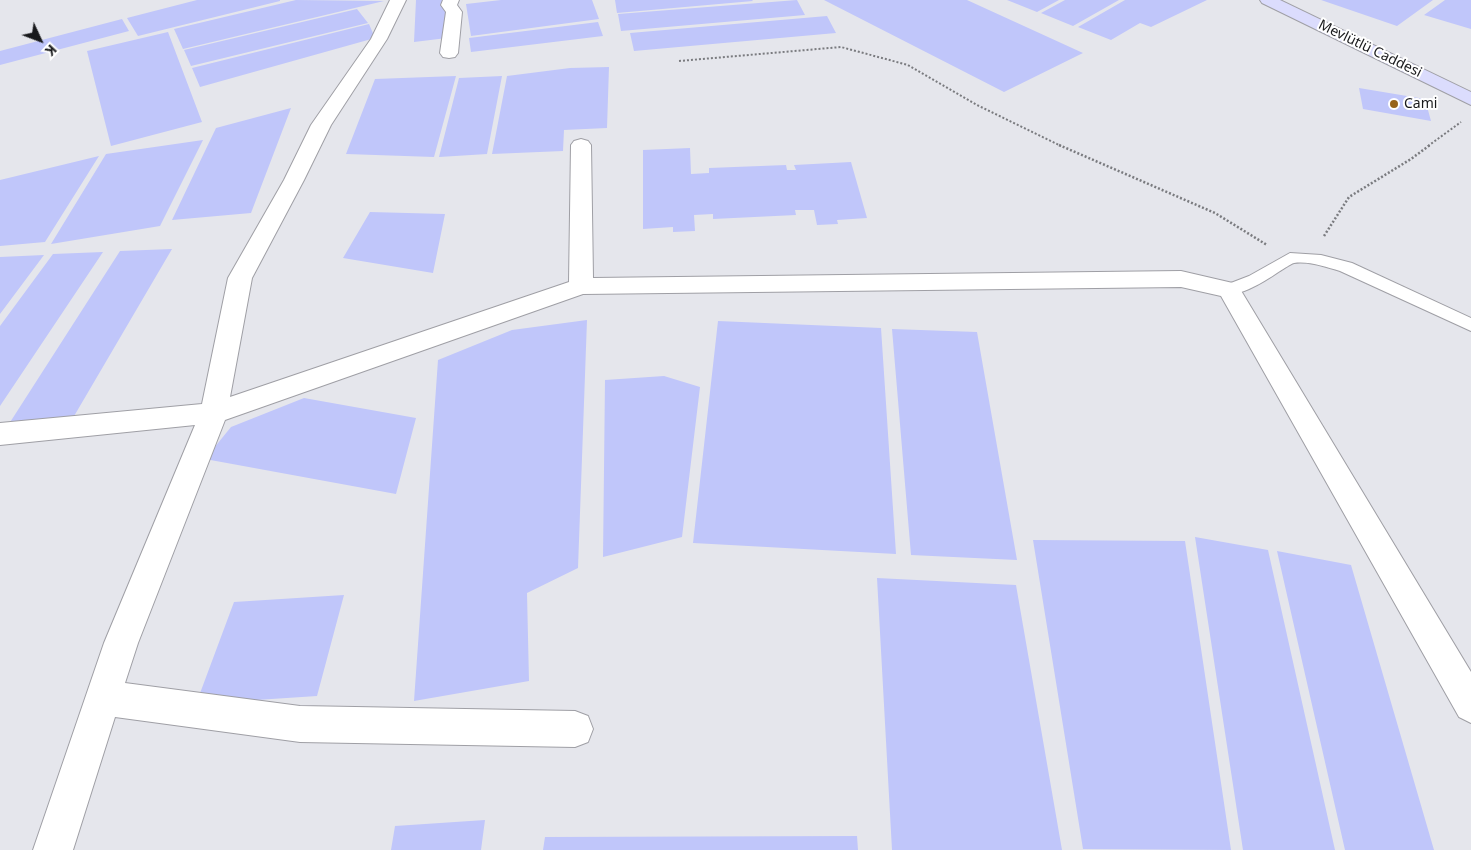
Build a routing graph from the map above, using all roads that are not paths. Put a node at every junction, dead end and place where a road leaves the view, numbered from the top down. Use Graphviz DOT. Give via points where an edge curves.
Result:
graph roads {
  1 [pos="398,0"];
  2 [pos="451,0"];
  3 [pos="1268,0"];
  4 [pos="450,53"];
  5 [pos="1471,99"];
  6 [pos="581,146"];
  7 [pos="581,286"];
  8 [pos="1229,290"];
  9 [pos="1471,325"];
  10 [pos="214,414"];
  11 [pos="0,434"];
  12 [pos="103,698"];
  13 [pos="1471,705"];
  14 [pos="575,729"];
  15 [pos="53,850"];
  1 -- 10 [label="street" via="379,39 321,125 240,278"];
  2 -- 4 [label="street" via="449,5 454,12"];
  3 -- 5 [label="street, Mevlütlü Caddesi"];
  6 -- 7 [label="street"];
  7 -- 8 [label="street" via="1181,279"];
  7 -- 10 [label="street"];
  8 -- 9 [label="lane" via="1255,280 1290,258 1321,260 1346,267"];
  8 -- 13 [label="street"];
  10 -- 11 [label="street"];
  10 -- 12 [label="street" via="121,643"];
  12 -- 14 [label="street" via="300,724"];
  12 -- 15 [label="street"];
}
